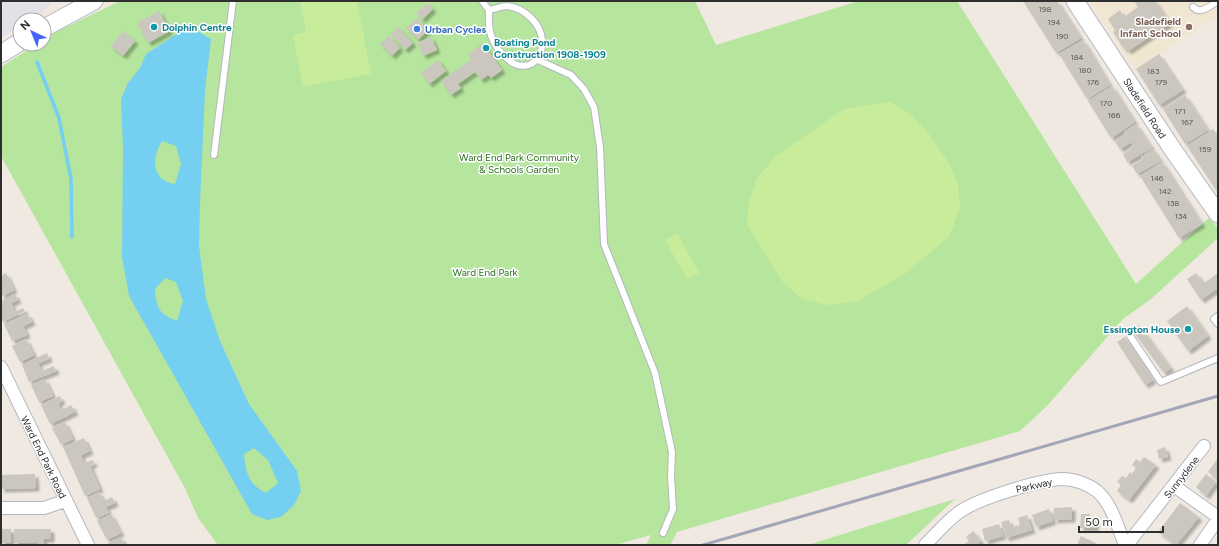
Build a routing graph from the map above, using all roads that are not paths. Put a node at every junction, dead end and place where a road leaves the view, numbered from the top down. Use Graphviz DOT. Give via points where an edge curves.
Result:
graph roads {
  1 [pos="233,1"];
  2 [pos="482,1"];
  3 [pos="1075,1"];
  4 [pos="1218,1"];
  5 [pos="86,3"];
  6 [pos="1193,7"];
  7 [pos="489,10"];
  8 [pos="52,23"];
  9 [pos="12,47"];
  10 [pos="1,54"];
  11 [pos="538,60"];
  12 [pos="214,155"];
  13 [pos="1218,214"];
  14 [pos="1218,316"];
  15 [pos="1218,324"];
  16 [pos="1130,336"];
  17 [pos="1218,358"];
  18 [pos="1,367"];
  19 [pos="1204,446"];
  20 [pos="1174,486"];
  21 [pos="65,501"];
  22 [pos="1,508"];
  23 [pos="1218,518"];
  24 [pos="663,533"];
  25 [pos="88,545"];
  26 [pos="924,545"];
  27 [pos="1126,545"];
  28 [pos="1200,545"];
  1 -- 12 [label="lane"];
  2 -- 7 [label="lane"];
  3 -- 13 [label="street, Sladefield Road"];
  4 -- 6 [label="lane" via="1200,11"];
  5 -- 8 [label="street"];
  7 -- 11 [label="lane" via="488,29 500,52 518,66 530,65"];
  7 -- 11 [label="lane" via="507,6 524,12 540,26 543,44"];
  9 -- 10 [label="street"];
  11 -- 24 [label="lane" via="571,75 584,88 594,107 600,147 604,244 655,373 672,452 673,509"];
  14 -- 15 [label="lane" via="1214,318"];
  16 -- 17 [label="lane" via="1161,382"];
  18 -- 21 [label="street, Ward End Park Road"];
  19 -- 20 [label="street, Sunnydene"];
  20 -- 23 [label="street"];
  20 -- 27 [label="street, Sunnydene"];
  21 -- 22 [label="street" via="44,508"];
  21 -- 25 [label="street, Ward End Park Road"];
  23 -- 28 [label="street"];
  26 -- 27 [label="street, Parkway" via="959,512 975,504 1030,484 1062,480 1076,481 1097,491 1110,510"];
}
